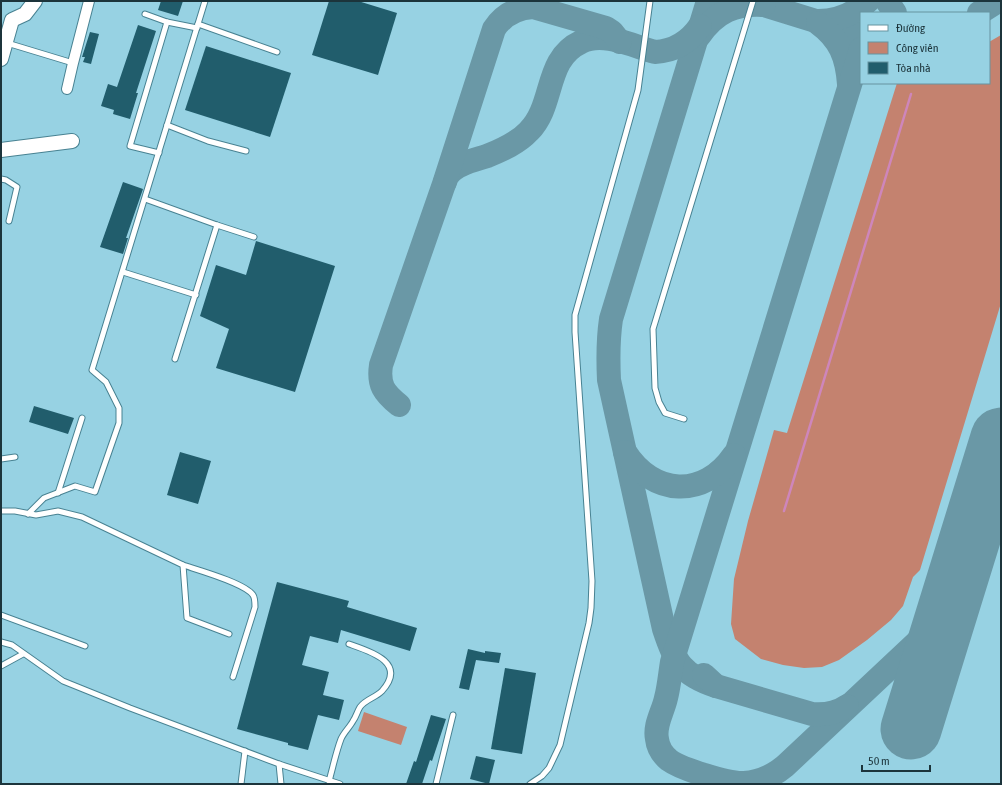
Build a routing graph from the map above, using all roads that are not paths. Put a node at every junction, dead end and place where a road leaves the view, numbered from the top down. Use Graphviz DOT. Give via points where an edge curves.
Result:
graph roads {
  1 [pos="35,1"];
  2 [pos="89,1"];
  3 [pos="205,1"];
  4 [pos="650,1"];
  5 [pos="753,1"];
  6 [pos="145,14"];
  7 [pos="7,20"];
  8 [pos="167,22"];
  9 [pos="197,26"];
  10 [pos="6,43"];
  11 [pos="277,52"];
  12 [pos="1,60"];
  13 [pos="73,63"];
  14 [pos="68,89"];
  15 [pos="167,125"];
  16 [pos="72,141"];
  17 [pos="1,150"];
  18 [pos="246,151"];
  19 [pos="159,153"];
  20 [pos="1,179"];
  21 [pos="145,199"];
  22 [pos="9,221"];
  23 [pos="217,225"];
  24 [pos="254,237"];
  25 [pos="123,272"];
  26 [pos="196,295"];
  27 [pos="175,359"];
  28 [pos="82,418"];
  29 [pos="684,419"];
  30 [pos="15,457"];
  31 [pos="1,459"];
  32 [pos="58,493"];
  33 [pos="1,510"];
  34 [pos="28,514"];
  35 [pos="183,565"];
  36 [pos="1,615"];
  37 [pos="229,634"];
  38 [pos="1,642"];
  39 [pos="349,644"];
  40 [pos="85,646"];
  41 [pos="23,654"];
  42 [pos="1,666"];
  43 [pos="233,677"];
  44 [pos="453,715"];
  45 [pos="245,752"];
  46 [pos="279,764"];
  47 [pos="329,781"];
  48 [pos="241,784"];
  49 [pos="281,784"];
  50 [pos="340,784"];
  51 [pos="436,784"];
  52 [pos="530,784"];
  1 -- 7 [label="street" via="25,14"];
  2 -- 13 [label="street"];
  3 -- 9 [label="lane"];
  4 -- 52 [label="lane" via="638,90 575,315 592,608 560,745 549,768"];
  5 -- 29 [label="lane" via="653,329 655,388 659,402 665,412"];
  6 -- 8 [label="lane"];
  7 -- 10 [label="street"];
  8 -- 9 [label="lane"];
  8 -- 19 [label="lane" via="130,146"];
  9 -- 11 [label="lane"];
  9 -- 15 [label="lane"];
  10 -- 12 [label="street"];
  10 -- 13 [label="lane"];
  13 -- 14 [label="street"];
  15 -- 18 [label="lane" via="208,141"];
  15 -- 19 [label="lane"];
  16 -- 17 [label="street"];
  19 -- 21 [label="lane"];
  20 -- 22 [label="lane" via="18,187"];
  21 -- 23 [label="lane"];
  21 -- 25 [label="lane"];
  23 -- 24 [label="lane"];
  23 -- 26 [label="lane"];
  25 -- 26 [label="lane"];
  25 -- 32 [label="lane" via="92,370 106,382 119,408 119,423 95,492 75,486"];
  26 -- 27 [label="lane"];
  28 -- 32 [label="lane"];
  30 -- 31 [label="lane"];
  32 -- 34 [label="lane" via="44,498"];
  33 -- 34 [label="lane"];
  34 -- 35 [label="lane" via="42,515 58,511 82,517"];
  35 -- 37 [label="lane" via="187,618"];
  35 -- 43 [label="lane" via="238,585 254,596 255,607"];
  36 -- 40 [label="lane"];
  38 -- 41 [label="lane" via="12,645"];
  39 -- 47 [label="lane" via="383,658 389,668 390,679 381,692 366,700 360,707 344,733"];
  41 -- 42 [label="lane"];
  41 -- 45 [label="lane" via="63,681"];
  44 -- 51 [label="lane"];
  45 -- 46 [label="lane"];
  45 -- 48 [label="lane"];
  46 -- 47 [label="lane"];
  46 -- 49 [label="lane"];
  47 -- 50 [label="lane"];
}
